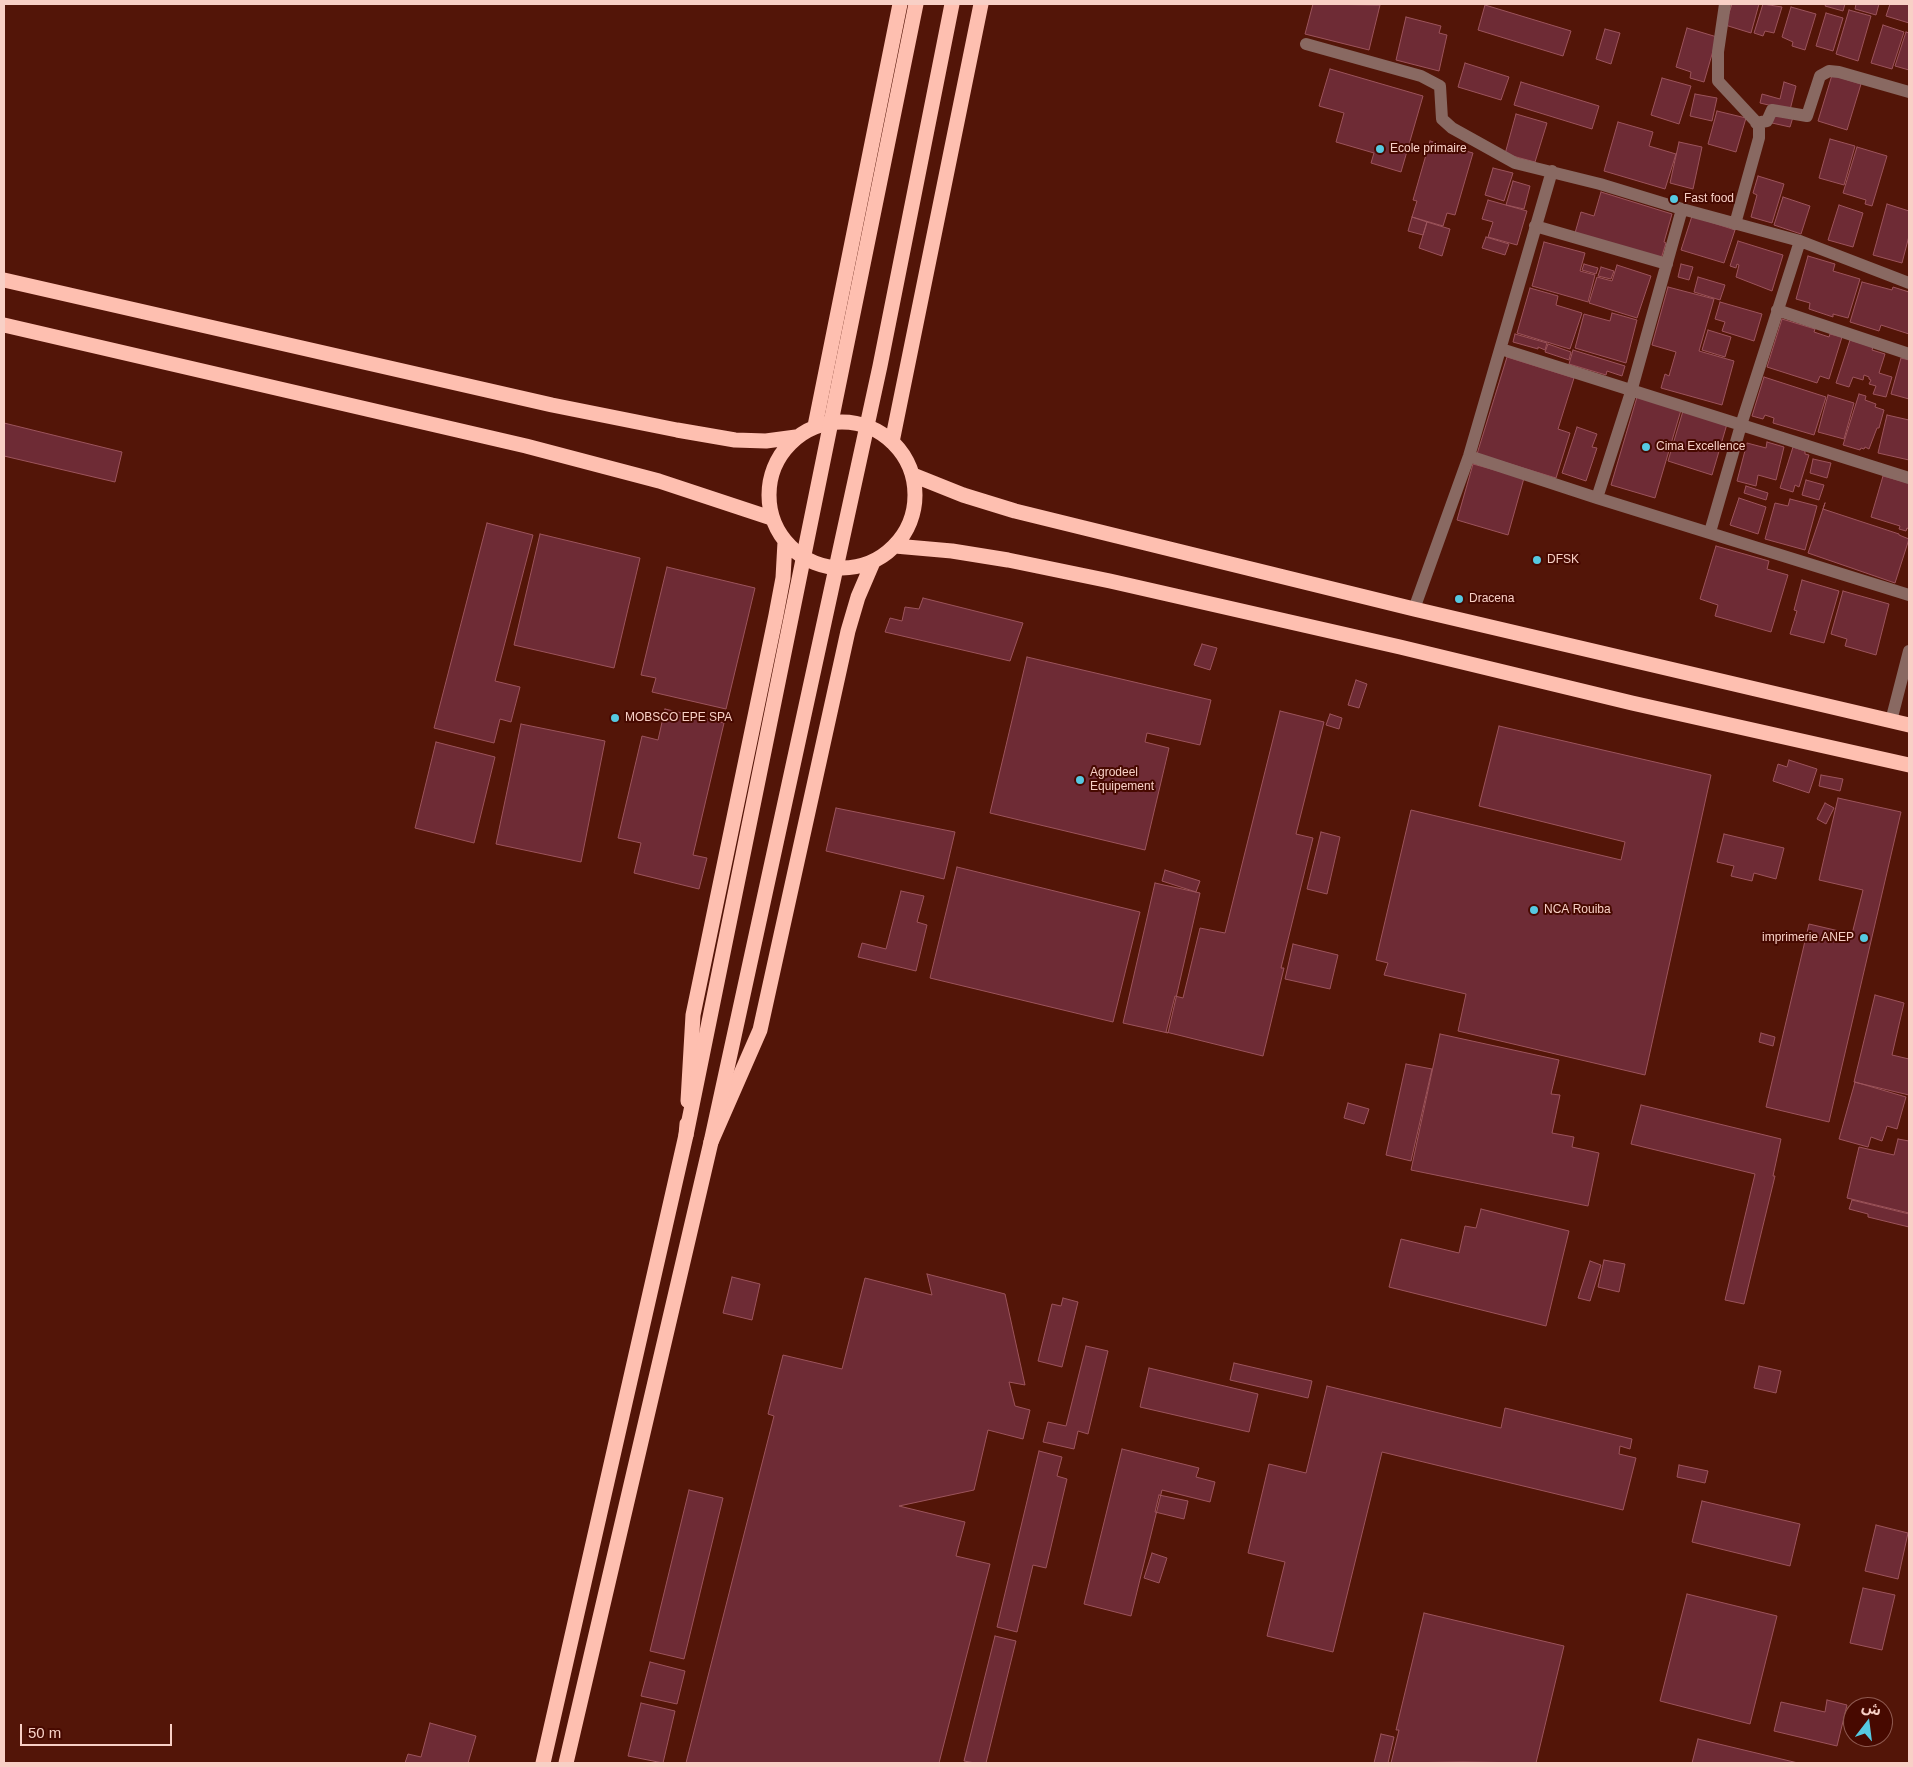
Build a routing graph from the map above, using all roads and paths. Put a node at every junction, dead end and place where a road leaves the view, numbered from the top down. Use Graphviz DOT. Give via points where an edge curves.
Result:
graph roads {
  1 [pos="900,4"];
  2 [pos="916,4"];
  3 [pos="952,4"];
  4 [pos="981,4"];
  5 [pos="1725,4"];
  6 [pos="1306,44"];
  7 [pos="1909,92"];
  8 [pos="1756,123"];
  9 [pos="1552,171"];
  10 [pos="1682,210"];
  11 [pos="1735,224"];
  12 [pos="1535,226"];
  13 [pos="1800,241"];
  14 [pos="1667,264"];
  15 [pos="4,280"];
  16 [pos="1909,283"];
  17 [pos="1777,310"];
  18 [pos="4,325"];
  19 [pos="1501,349"];
  20 [pos="1909,354"];
  21 [pos="1631,392"];
  22 [pos="1741,425"];
  23 [pos="815,426"];
  24 [pos="796,437"];
  25 [pos="892,442"];
  26 [pos="1469,456"];
  27 [pos="913,475"];
  28 [pos="1909,478"];
  29 [pos="1597,498"];
  30 [pos="772,518"];
  31 [pos="1710,532"];
  32 [pos="784,542"];
  33 [pos="895,546"];
  34 [pos="873,562"];
  35 [pos="1909,595"];
  36 [pos="1414,609"];
  37 [pos="1909,651"];
  38 [pos="1891,721"];
  39 [pos="1909,725"];
  40 [pos="1909,765"];
  41 [pos="686,1135"];
  42 [pos="711,1142"];
  43 [pos="543,1763"];
  44 [pos="566,1763"];
  1 -- 23 [label="highway"];
  2 -- 41 [label="highway, bridge"];
  3 -- 42 [label="highway, bridge" via="880,366"];
  4 -- 25 [label="highway"];
  5 -- 8 [label="street" via="1718,52 1718,81"];
  6 -- 9 [label="street" via="1421,76 1440,86 1442,119 1452,128 1515,163"];
  7 -- 8 [label="street" via="1829,71 1820,76 1807,116 1772,110 1767,121"];
  8 -- 11 [label="street" via="1759,125 1759,138"];
  9 -- 10 [label="street"];
  9 -- 12 [label="street"];
  10 -- 11 [label="street"];
  10 -- 14 [label="street"];
  11 -- 13 [label="street"];
  12 -- 14 [label="street"];
  12 -- 19 [label="street"];
  13 -- 16 [label="street"];
  13 -- 17 [label="street"];
  14 -- 21 [label="street"];
  15 -- 24 [label="highway" via="552,405 677,430 735,440 766,441"];
  17 -- 20 [label="street"];
  17 -- 22 [label="street"];
  18 -- 30 [label="highway" via="526,446 659,481"];
  19 -- 21 [label="street"];
  19 -- 26 [label="street"];
  21 -- 22 [label="street"];
  21 -- 29 [label="street"];
  22 -- 28 [label="street"];
  22 -- 31 [label="street"];
  23 -- 24 [label="highway"];
  23 -- 25 [label="highway" via="835,422 856,423 875,430"];
  24 -- 30 [label="highway" via="776,460 771,474 768,503"];
  25 -- 27 [label="highway" via="905,457"];
  26 -- 29 [label="street"];
  26 -- 36 [label="street"];
  27 -- 33 [label="highway" via="914,513"];
  27 -- 36 [label="highway" via="1015,511"];
  29 -- 31 [label="street"];
  30 -- 32 [label="highway"];
  31 -- 35 [label="street"];
  32 -- 34 [label="highway" via="816,564 855,568"];
  32 -- 41 [label="highway" via="783,578 776,615 693,1015"];
  33 -- 34 [label="highway"];
  33 -- 40 [label="highway" via="1008,560 1110,581"];
  34 -- 42 [label="highway" via="848,631 760,1030"];
  36 -- 38 [label="highway"];
  37 -- 38 [label="street"];
  38 -- 39 [label="highway"];
  41 -- 43 [label="highway"];
  42 -- 44 [label="highway"];
}
